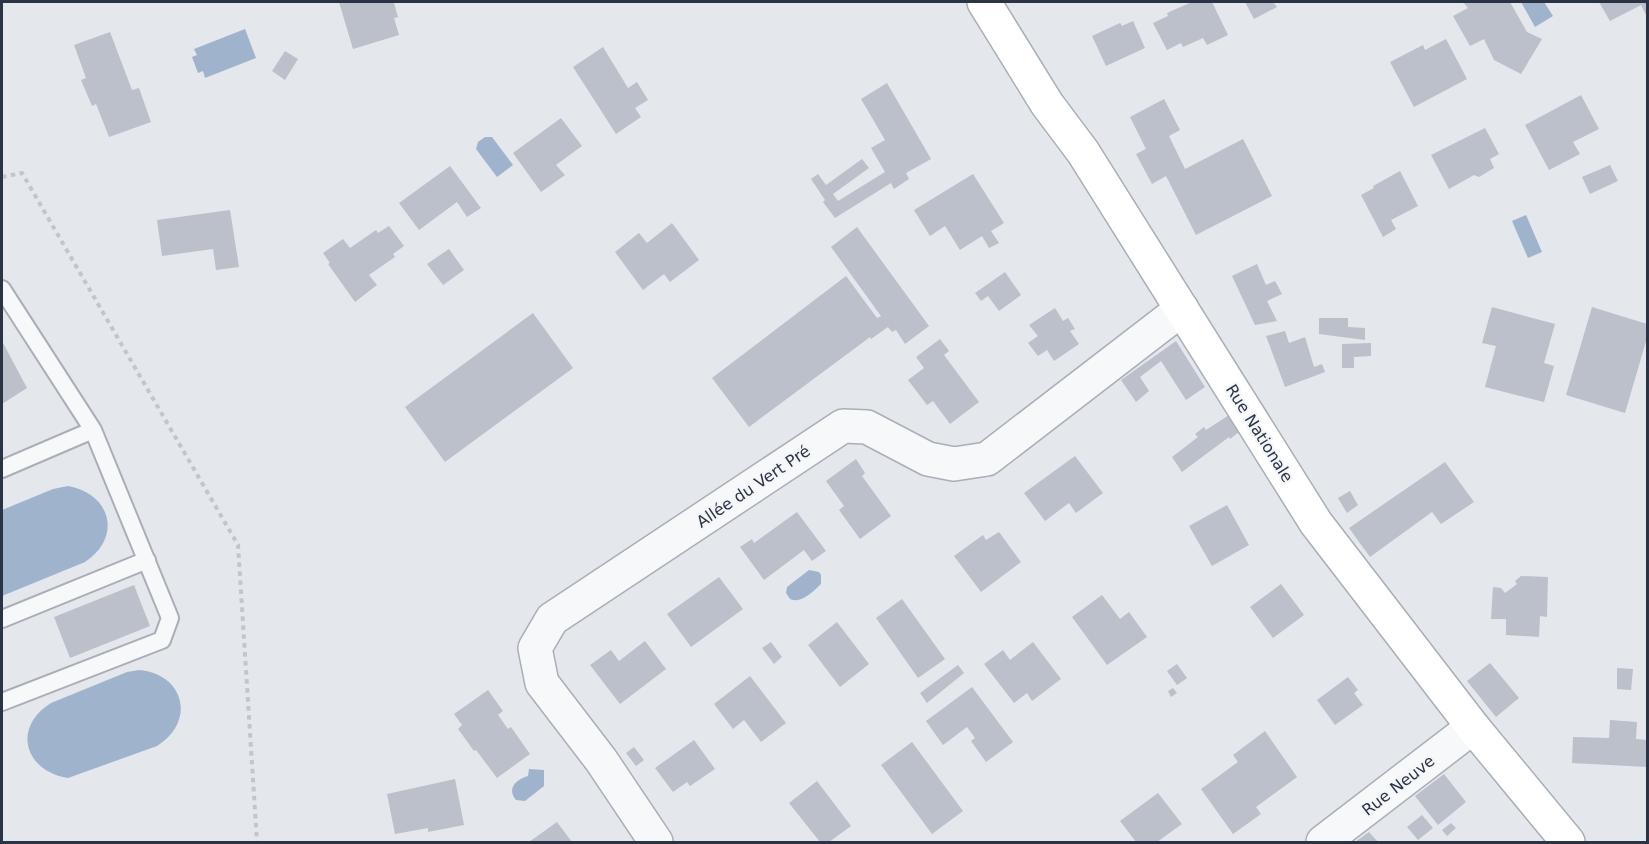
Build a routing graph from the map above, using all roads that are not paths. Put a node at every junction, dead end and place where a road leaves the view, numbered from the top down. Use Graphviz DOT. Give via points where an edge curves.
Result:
graph roads {
  1 [pos="984,2"];
  2 [pos="2,289"];
  3 [pos="1182,309"];
  4 [pos="93,430"];
  5 [pos="2,469"];
  6 [pos="147,560"];
  7 [pos="2,619"];
  8 [pos="2,702"];
  9 [pos="1473,727"];
  10 [pos="656,843"];
  11 [pos="1323,843"];
  12 [pos="1568,843"];
  1 -- 3 [label="main road, Rue Nationale"];
  2 -- 4 [label="lane"];
  3 -- 9 [label="main road, Rue Nationale" via="1316,523"];
  3 -- 10 [label="street, Allée du Vert Pré" via="987,459 954,464 928,459 867,427 843,426 552,619 536,648 542,683 601,760"];
  4 -- 5 [label="lane"];
  4 -- 6 [label="lane"];
  6 -- 7 [label="lane"];
  6 -- 8 [label="lane" via="170,618 162,640"];
  9 -- 11 [label="street, Rue Neuve"];
  9 -- 12 [label="main road, Rue Nationale"];
}
